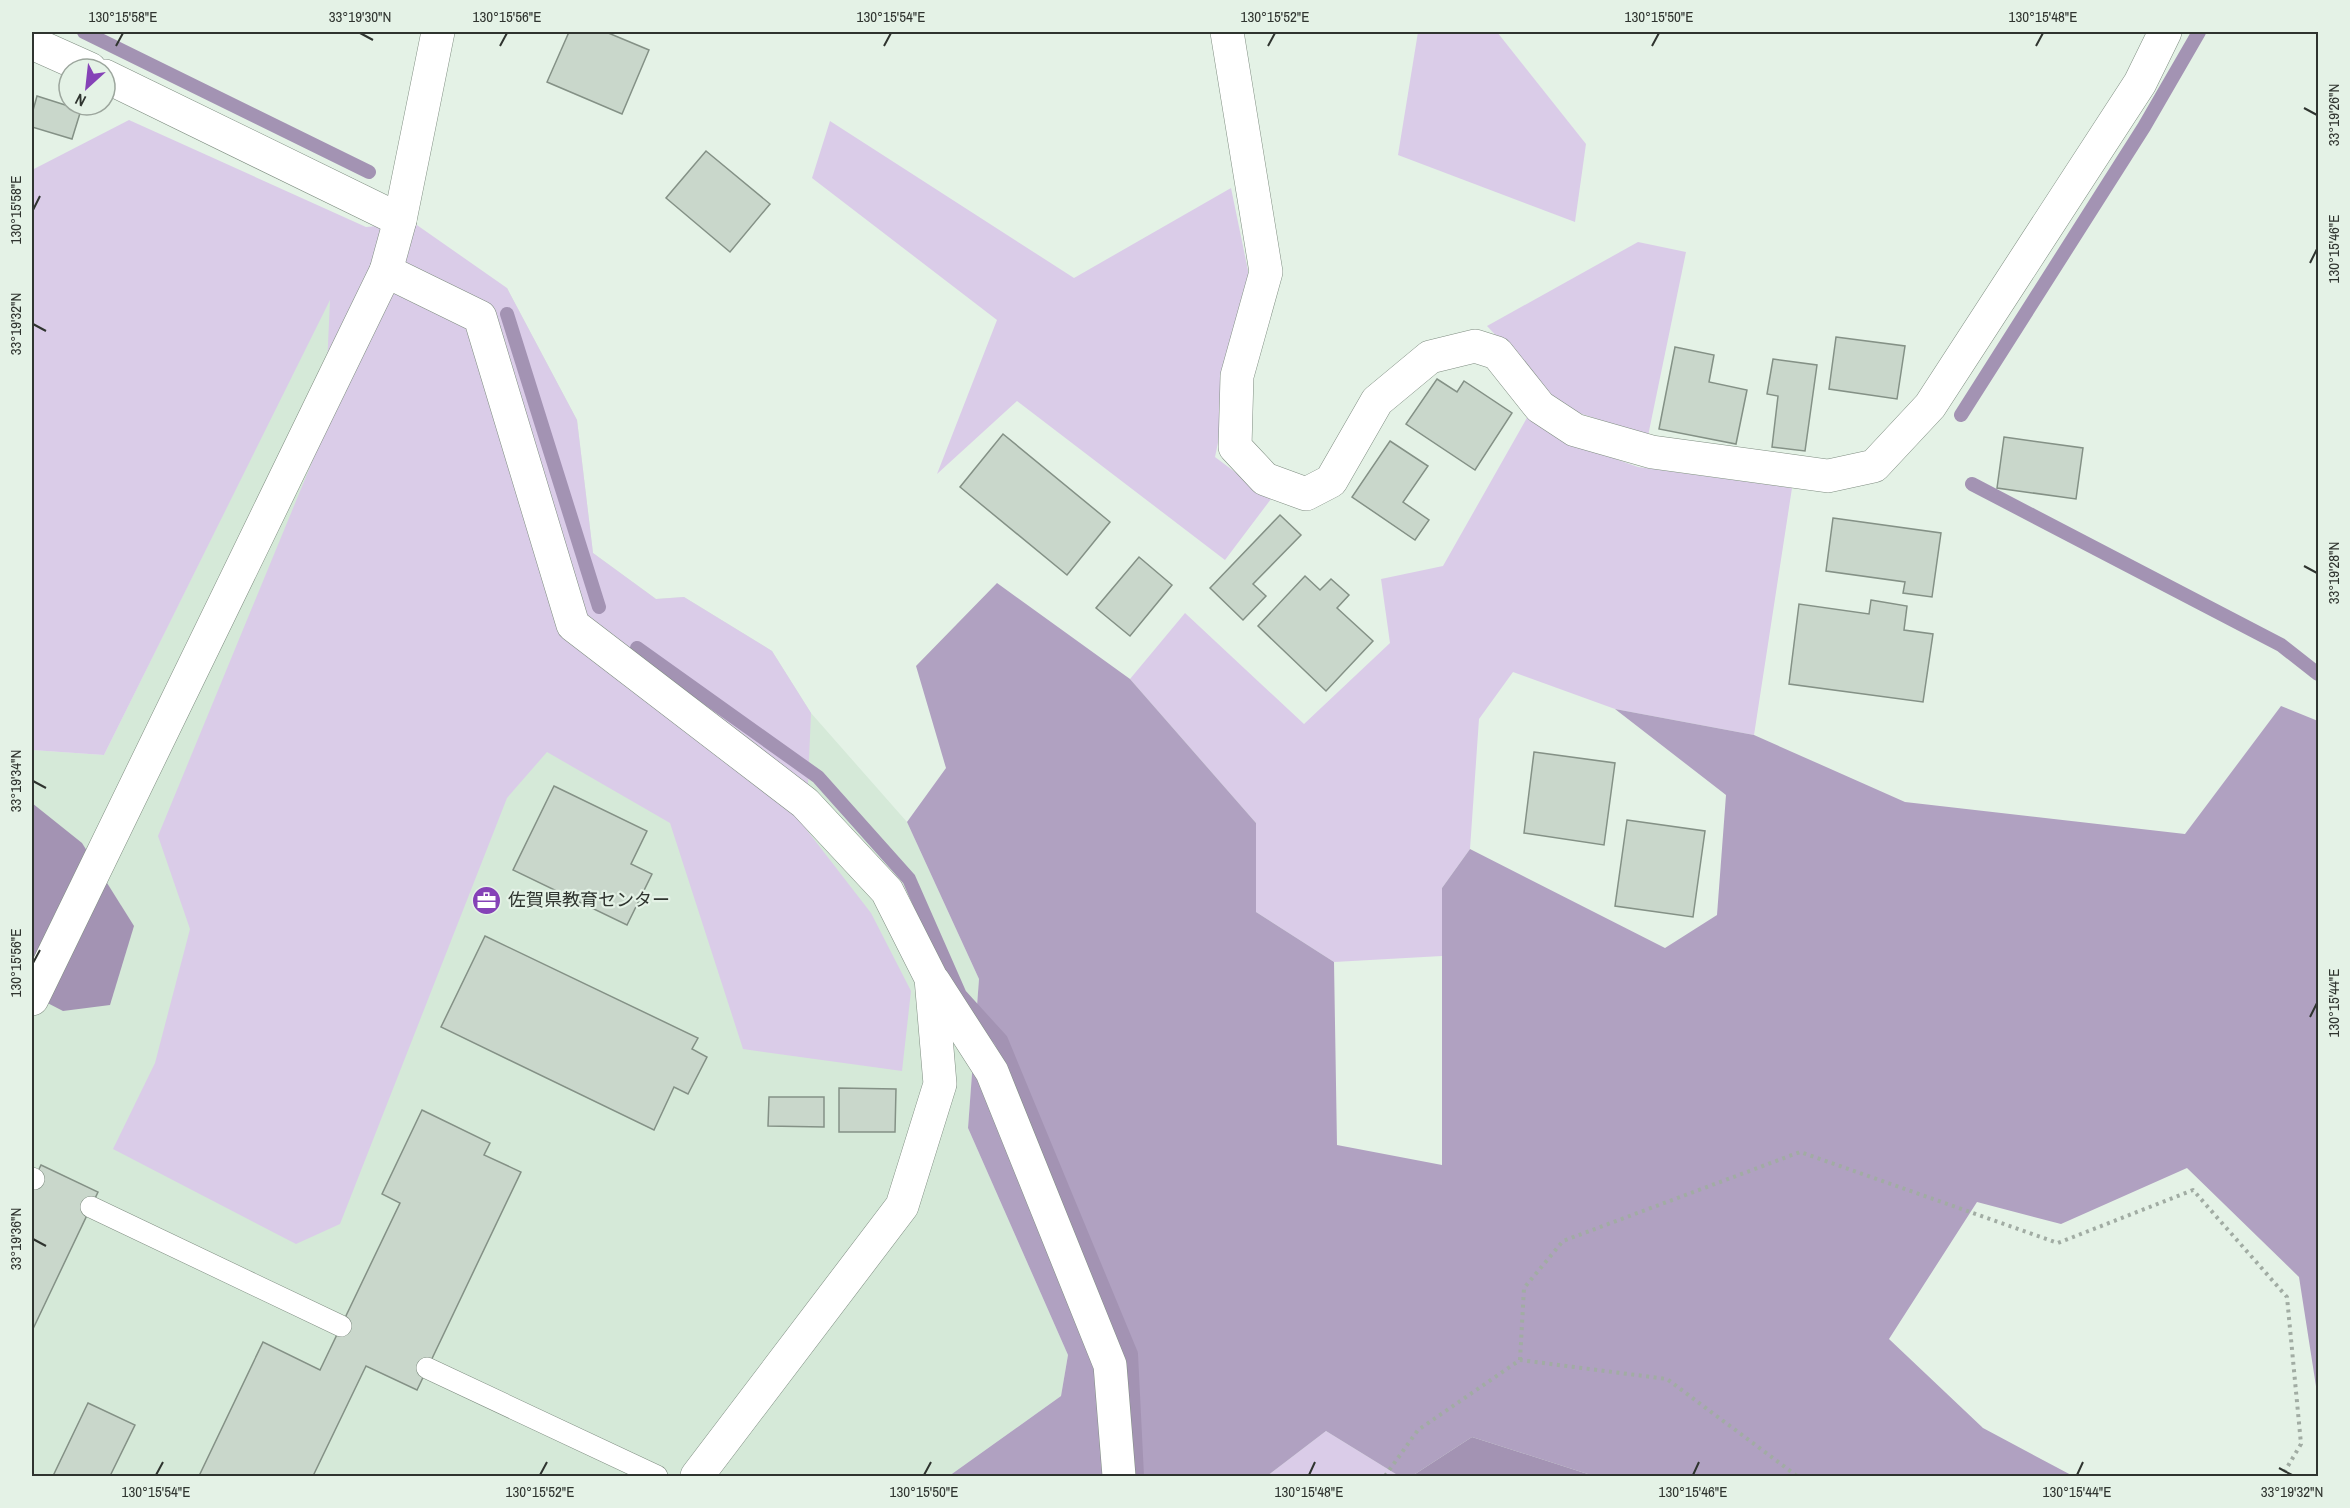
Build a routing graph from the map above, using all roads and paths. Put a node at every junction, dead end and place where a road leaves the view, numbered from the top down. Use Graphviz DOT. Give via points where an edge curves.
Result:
graph roads {
  1 [pos="438,32"];
  2 [pos="1227,32"];
  3 [pos="2165,32"];
  4 [pos="32,43"];
  5 [pos="63,57"];
  6 [pos="117,82"];
  7 [pos="400,220"];
  8 [pos="386,271"];
  9 [pos="931,978"];
  10 [pos="32,999"];
  11 [pos="91,1207"];
  12 [pos="341,1326"];
  13 [pos="1520,1360"];
  14 [pos="428,1368"];
  15 [pos="657,1476"];
  16 [pos="697,1476"];
  17 [pos="1119,1476"];
  18 [pos="1385,1476"];
  19 [pos="1797,1476"];
  20 [pos="2282,1476"];
  1 -- 7 [label="street"];
  2 -- 3 [label="street" via="1266,272 1237,376 1235,447 1265,479 1306,494 1331,481 1377,400 1430,357 1475,346 1497,353 1540,407 1575,430 1652,453 1828,476 1874,466 1930,406 2140,83"];
  4 -- 5 [label="street"];
  6 -- 7 [label="street"];
  7 -- 8 [label="street"];
  8 -- 9 [label="street" via="480,317 573,626 806,803 887,891"];
  8 -- 10 [label="street"];
  9 -- 16 [label="street" via="940,1084 902,1206"];
  9 -- 17 [label="street" via="992,1072 1110,1365"];
  11 -- 12 [label="lane"];
  13 -- 18 [label="path" via="1418,1430"];
  13 -- 19 [label="path" via="1667,1379"];
  13 -- 20 [label="path" via="1524,1288 1563,1241 1800,1152 2058,1243 2193,1190 2287,1297 2301,1444"];
  14 -- 15 [label="lane"];
}
